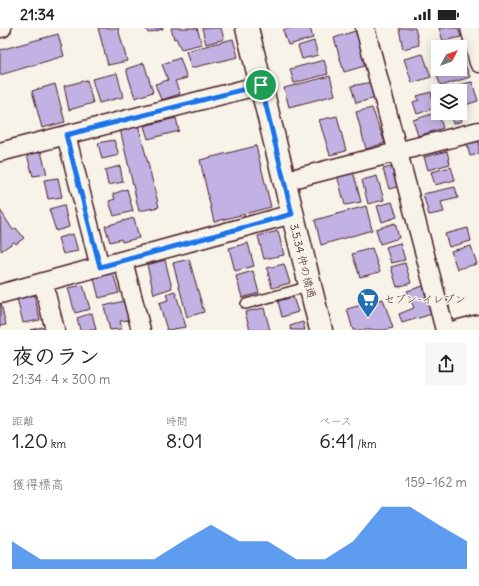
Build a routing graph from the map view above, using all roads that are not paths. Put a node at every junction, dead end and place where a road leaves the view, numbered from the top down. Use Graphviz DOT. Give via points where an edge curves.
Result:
graph roads {
  1 [pos="247,28"];
  2 [pos="365,28"];
  3 [pos="470,28"];
  4 [pos="479,63"];
  5 [pos="261,85"];
  6 [pos="479,131"];
  7 [pos="66,135"];
  8 [pos="0,152"];
  9 [pos="398,152"];
  10 [pos="284,181"];
  11 [pos="292,214"];
  12 [pos="122,261"];
  13 [pos="100,267"];
  14 [pos="43,282"];
  15 [pos="310,286"];
  16 [pos="0,294"];
  17 [pos="246,304"];
  18 [pos="479,324"];
  19 [pos="55,330"];
  20 [pos="141,330"];
  21 [pos="321,330"];
  22 [pos="445,330"];
  23 [pos="456,330"];
  1 -- 5 [label="street, 3.5.34 仲の橋通"];
  2 -- 9 [label="street"];
  3 -- 4 [label="street"];
  5 -- 7 [label="street"];
  5 -- 10 [label="street, 3.5.34 仲の橋通"];
  6 -- 9 [label="street"];
  7 -- 8 [label="street"];
  7 -- 13 [label="street"];
  9 -- 10 [label="street"];
  9 -- 22 [label="street"];
  10 -- 11 [label="street, 3.5.34 仲の橋通"];
  11 -- 12 [label="street"];
  11 -- 15 [label="street, 3.5.34 仲の橋通"];
  12 -- 13 [label="street"];
  12 -- 20 [label="street"];
  13 -- 14 [label="street"];
  14 -- 16 [label="street"];
  14 -- 19 [label="street"];
  15 -- 17 [label="lane"];
  15 -- 21 [label="street, 3.5.34 仲の橋通"];
  18 -- 23 [label="street"];
}
